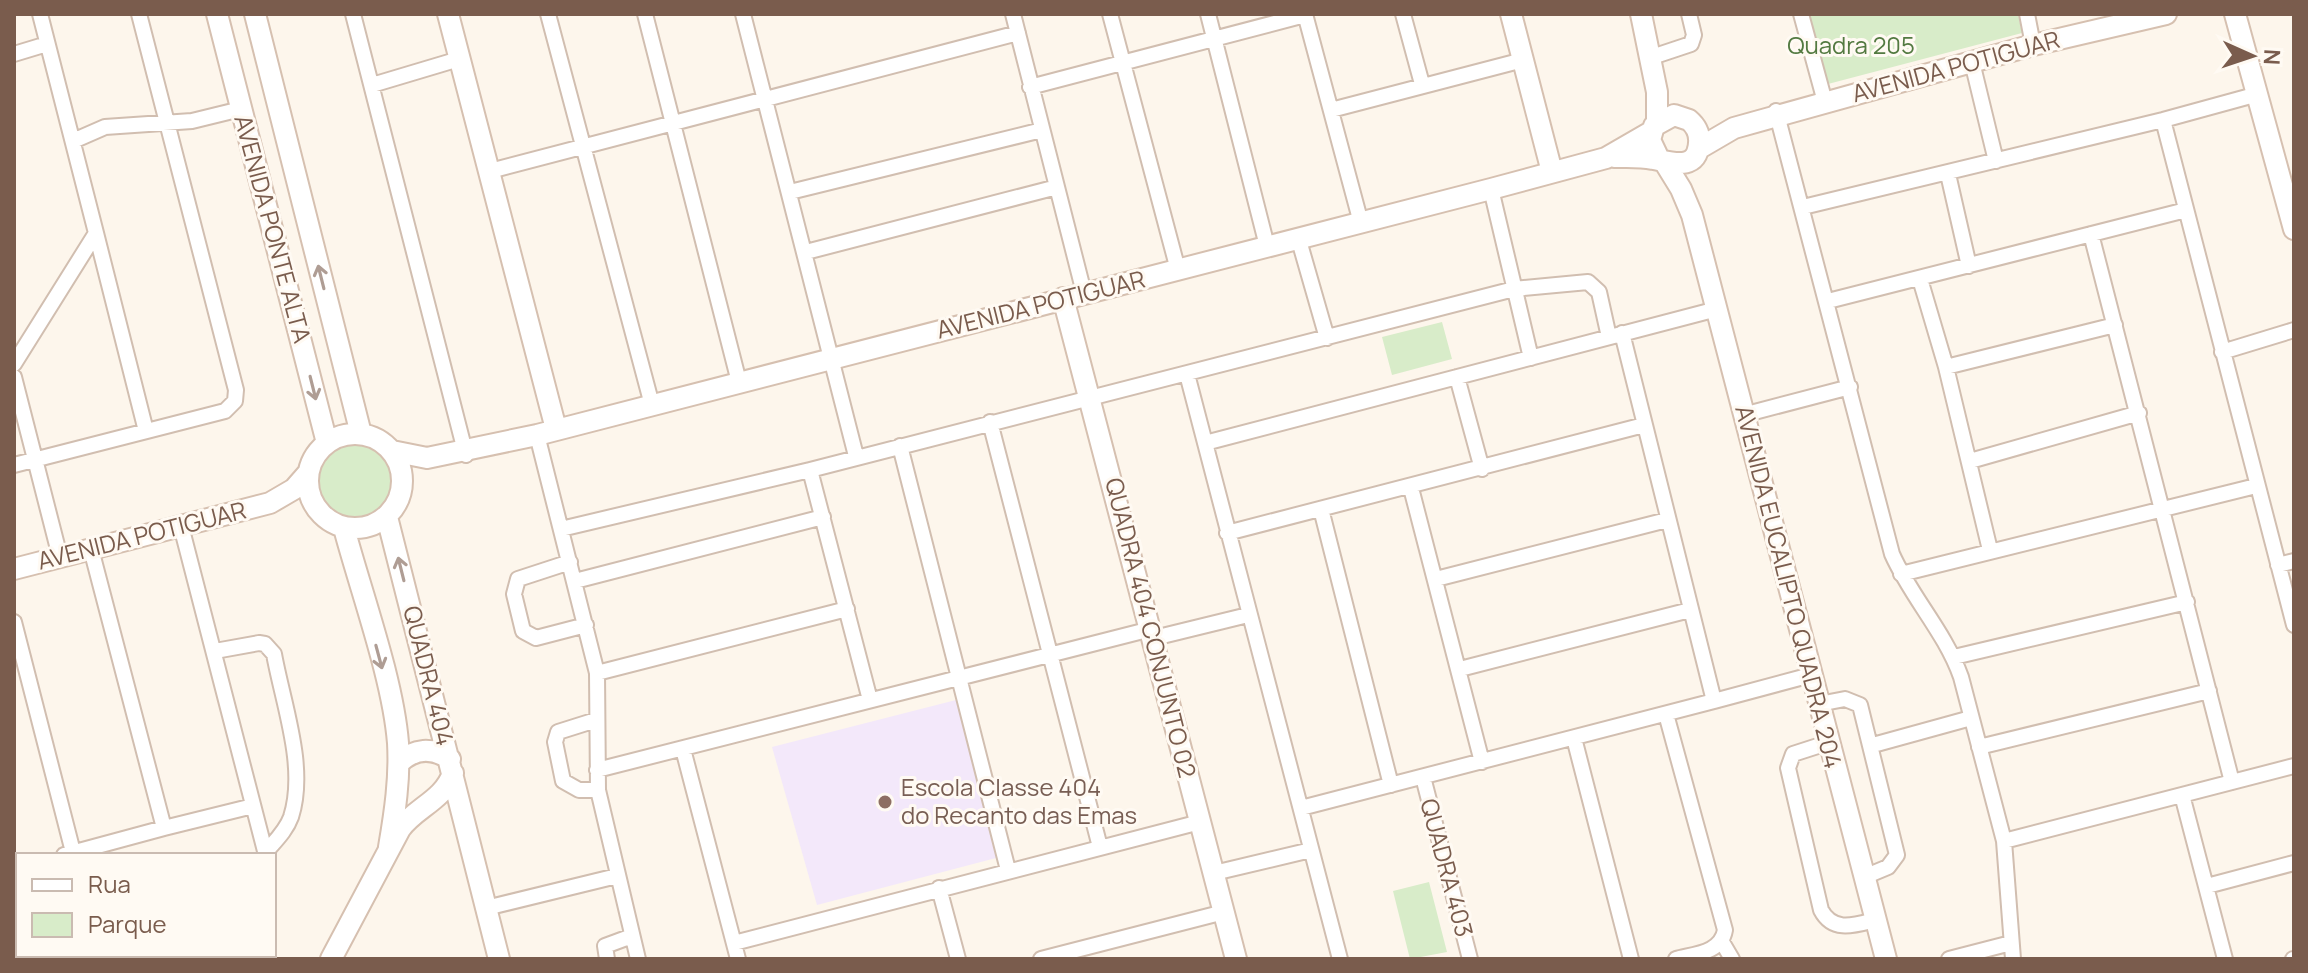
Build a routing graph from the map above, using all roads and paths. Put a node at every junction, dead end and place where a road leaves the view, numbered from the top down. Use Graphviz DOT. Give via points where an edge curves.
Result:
graph roads {
  1 [pos="40,14"];
  2 [pos="139,14"];
  3 [pos="217,14"];
  4 [pos="255,14"];
  5 [pos="353,14"];
  6 [pos="448,14"];
  7 [pos="548,14"];
  8 [pos="645,14"];
  9 [pos="743,14"];
  10 [pos="1013,14"];
  11 [pos="1110,14"];
  12 [pos="1208,14"];
  13 [pos="1403,14"];
  14 [pos="1511,14"];
  15 [pos="1641,14"];
  16 [pos="1689,14"];
  17 [pos="1801,14"];
  18 [pos="2027,14"];
  19 [pos="2166,14"];
  20 [pos="2235,14"];
  21 [pos="1305,15"];
  22 [pos="1018,33"];
  23 [pos="1214,39"];
  24 [pos="47,44"];
  25 [pos="2033,45"];
  26 [pos="14,54"];
  27 [pos="1651,55"];
  28 [pos="459,59"];
  29 [pos="1523,60"];
  30 [pos="1123,62"];
  31 [pos="1972,62"];
  32 [pos="1422,84"];
  33 [pos="372,85"];
  34 [pos="1030,87"];
  35 [pos="2258,94"];
  36 [pos="765,102"];
  37 [pos="1825,102"];
  38 [pos="241,109"];
  39 [pos="1331,110"];
  40 [pos="1783,114"];
  41 [pos="1686,118"];
  42 [pos="2163,120"];
  43 [pos="168,122"];
  44 [pos="674,123"];
  45 [pos="1654,128"];
  46 [pos="1042,130"];
  47 [pos="73,141"];
  48 [pos="582,147"];
  49 [pos="1696,153"];
  50 [pos="1606,158"];
  51 [pos="1662,161"];
  52 [pos="1996,161"];
  53 [pos="490,171"];
  54 [pos="1552,172"];
  55 [pos="1948,174"];
  56 [pos="298,185"];
  57 [pos="1057,187"];
  58 [pos="1491,189"];
  59 [pos="790,192"];
  60 [pos="2290,193"];
  61 [pos="263,194"];
  62 [pos="1803,207"];
  63 [pos="2186,210"];
  64 [pos="1692,215"];
  65 [pos="1361,223"];
  66 [pos="2294,229"];
  67 [pos="96,233"];
  68 [pos="2091,234"];
  69 [pos="1298,237"];
  70 [pos="313,243"];
  71 [pos="1267,246"];
  72 [pos="806,252"];
  73 [pos="281,259"];
  74 [pos="1969,266"];
  75 [pos="1178,270"];
  76 [pos="1920,279"];
  77 [pos="1514,289"];
  78 [pos="1084,293"];
  79 [pos="1063,298"];
  80 [pos="1828,301"];
  81 [pos="1717,309"];
  82 [pos="2115,325"];
  83 [pos="2294,330"];
  84 [pos="1615,335"];
  85 [pos="1327,338"];
  86 [pos="2222,352"];
  87 [pos="1531,358"];
  88 [pos="831,359"];
  89 [pos="14,364"];
  90 [pos="1946,367"];
  91 [pos="1187,374"];
  92 [pos="14,377"];
  93 [pos="1457,377"];
  94 [pos="739,382"];
  95 [pos="1850,387"];
  96 [pos="1091,399"];
  97 [pos="652,405"];
  98 [pos="2139,413"];
  99 [pos="1743,415"];
  100 [pos="990,422"];
  101 [pos="1644,425"];
  102 [pos="146,431"];
  103 [pos="546,432"];
  104 [pos="361,434"];
  105 [pos="327,443"];
  106 [pos="1205,443"];
  107 [pos="900,446"];
  108 [pos="392,451"];
  109 [pos="468,451"];
  110 [pos="856,456"];
  111 [pos="36,460"];
  112 [pos="1970,461"];
  113 [pos="14,465"];
  114 [pos="1482,469"];
  115 [pos="810,470"];
  116 [pos="308,473"];
  117 [pos="2256,486"];
  118 [pos="1411,488"];
  119 [pos="402,491"];
  120 [pos="270,503"];
  121 [pos="2163,507"];
  122 [pos="1321,509"];
  123 [pos="318,511"];
  124 [pos="387,517"];
  125 [pos="823,517"];
  126 [pos="1667,520"];
  127 [pos="181,526"];
  128 [pos="344,528"];
  129 [pos="561,529"];
  130 [pos="1227,533"];
  131 [pos="91,549"];
  132 [pos="1990,550"];
  133 [pos="60,557"];
  134 [pos="2294,561"];
  135 [pos="570,562"];
  136 [pos="2278,565"];
  137 [pos="14,569"];
  138 [pos="1901,574"];
  139 [pos="1436,579"];
  140 [pos="575,581"];
  141 [pos="2187,602"];
  142 [pos="847,609"];
  143 [pos="1690,610"];
  144 [pos="1248,615"];
  145 [pos="14,622"];
  146 [pos="586,625"];
  147 [pos="2294,625"];
  148 [pos="1153,634"];
  149 [pos="215,651"];
  150 [pos="1052,653"];
  151 [pos="1954,657"];
  152 [pos="1460,669"];
  153 [pos="597,673"];
  154 [pos="1811,675"];
  155 [pos="960,676"];
  156 [pos="2209,691"];
  157 [pos="870,700"];
  158 [pos="1714,701"];
  159 [pos="1819,704"];
  160 [pos="1666,714"];
  161 [pos="1971,718"];
  162 [pos="596,720"];
  163 [pos="1574,738"];
  164 [pos="1827,743"];
  165 [pos="1873,745"];
  166 [pos="1979,747"];
  167 [pos="683,749"];
  168 [pos="1482,762"];
  169 [pos="451,766"];
  170 [pos="2294,766"];
  171 [pos="597,770"];
  172 [pos="398,771"];
  173 [pos="1423,777"];
  174 [pos="2232,782"];
  175 [pos="1391,785"];
  176 [pos="598,790"];
  177 [pos="2182,795"];
  178 [pos="428,804"];
  179 [pos="253,806"];
  180 [pos="1301,808"];
  181 [pos="1200,822"];
  182 [pos="164,828"];
  183 [pos="469,834"];
  184 [pos="2004,841"];
  185 [pos="389,847"];
  186 [pos="1100,847"];
  187 [pos="1311,850"];
  188 [pos="68,853"];
  189 [pos="72,853"];
  190 [pos="265,853"];
  191 [pos="266,853"];
  192 [pos="2294,863"];
  193 [pos="1008,870"];
  194 [pos="1214,873"];
  195 [pos="617,876"];
  196 [pos="1864,877"];
  197 [pos="2207,886"];
  198 [pos="939,888"];
  199 [pos="486,908"];
  200 [pos="1224,912"];
  201 [pos="1875,920"];
  202 [pos="632,936"];
  203 [pos="1722,942"];
  204 [pos="734,943"];
  205 [pos="2011,943"];
  206 [pos="331,959"];
  207 [pos="499,959"];
  208 [pos="607,959"];
  209 [pos="638,959"];
  210 [pos="738,959"];
  211 [pos="958,959"];
  212 [pos="1041,959"];
  213 [pos="1236,959"];
  214 [pos="1340,959"];
  215 [pos="1470,959"];
  216 [pos="1631,959"];
  217 [pos="1676,959"];
  218 [pos="1732,959"];
  219 [pos="1886,959"];
  220 [pos="1949,959"];
  221 [pos="2013,959"];
  222 [pos="2225,959"];
  1 -- 24 [label="street"];
  2 -- 43 [label="street"];
  3 -- 38 [label="street, AVENIDA PONTE ALTA"];
  4 -- 56 [label="street, AVENIDA PONTE ALTA"];
  5 -- 33 [label="street"];
  6 -- 28 [label="street"];
  7 -- 48 [label="street"];
  8 -- 44 [label="street"];
  9 -- 36 [label="street"];
  10 -- 22 [label="street"];
  11 -- 30 [label="street"];
  12 -- 23 [label="street"];
  13 -- 32 [label="street"];
  14 -- 29 [label="street"];
  15 -- 27 [label="street"];
  16 -- 27 [label="street" via="1691,44"];
  17 -- 37 [label="street"];
  18 -- 25 [label="street"];
  19 -- 25 [label="street, AVENIDA POTIGUAR"];
  20 -- 35 [label="street"];
  21 -- 23 [label="street"];
  21 -- 39 [label="street"];
  22 -- 34 [label="street"];
  22 -- 36 [label="street"];
  23 -- 30 [label="street"];
  23 -- 71 [label="street"];
  24 -- 26 [label="street"];
  24 -- 47 [label="street"];
  25 -- 31 [label="street, AVENIDA POTIGUAR"];
  27 -- 41 [label="street" via="1663,89"];
  27 -- 45 [label="street" via="1657,92"];
  28 -- 33 [label="street"];
  28 -- 53 [label="street"];
  29 -- 32 [label="street"];
  29 -- 54 [label="street"];
  30 -- 34 [label="street"];
  30 -- 75 [label="street"];
  31 -- 37 [label="street, AVENIDA POTIGUAR"];
  31 -- 52 [label="street"];
  32 -- 39 [label="street"];
  33 -- 109 [label="street"];
  34 -- 46 [label="street"];
  35 -- 42 [label="street"];
  35 -- 60 [label="street"];
  36 -- 44 [label="street"];
  36 -- 59 [label="street"];
  37 -- 40 [label="street, AVENIDA POTIGUAR"];
  38 -- 43 [label="street"];
  38 -- 61 [label="street, AVENIDA PONTE ALTA"];
  39 -- 65 [label="street"];
  40 -- 41 [label="street, AVENIDA POTIGUAR" via="1717,122"];
  40 -- 49 [label="street, AVENIDA POTIGUAR" via="1725,131"];
  40 -- 62 [label="street"];
  41 -- 45 [label="street, AVENIDA POTIGUAR" via="1666,116"];
  41 -- 49 [label="street" via="1699,133"];
  42 -- 52 [label="street"];
  42 -- 63 [label="street"];
  43 -- 47 [label="street" via="105,127"];
  43 -- 102 [label="street" via="236,390 235,401 225,411"];
  44 -- 48 [label="street"];
  44 -- 94 [label="street"];
  45 -- 50 [label="street, AVENIDA POTIGUAR"];
  45 -- 51 [label="street" via="1651,147"];
  46 -- 57 [label="street"];
  46 -- 59 [label="street"];
  47 -- 67 [label="street"];
  48 -- 53 [label="street"];
  48 -- 97 [label="street"];
  49 -- 51 [label="street, AVENIDA POTIGUAR" via="1679,165"];
  49 -- 64 [label="street" via="1689,187"];
  50 -- 51 [label="street, AVENIDA POTIGUAR"];
  50 -- 54 [label="street, AVENIDA POTIGUAR"];
  51 -- 64 [label="street"];
  52 -- 55 [label="street"];
  53 -- 103 [label="street"];
  54 -- 58 [label="street, AVENIDA POTIGUAR"];
  55 -- 62 [label="street"];
  55 -- 74 [label="street"];
  56 -- 61 [label="street" via="286,204"];
  56 -- 70 [label="street, AVENIDA PONTE ALTA"];
  57 -- 72 [label="street"];
  57 -- 78 [label="street"];
  58 -- 65 [label="street, AVENIDA POTIGUAR"];
  58 -- 77 [label="street"];
  59 -- 72 [label="street"];
  60 -- 66 [label="street"];
  61 -- 73 [label="street, AVENIDA PONTE ALTA"];
  62 -- 80 [label="street"];
  63 -- 68 [label="street"];
  63 -- 86 [label="street"];
  64 -- 81 [label="street, AVENIDA EUCALIPTO QUADRA 204"];
  65 -- 69 [label="street, AVENIDA POTIGUAR"];
  67 -- 89 [label="street"];
  67 -- 102 [label="street"];
  68 -- 74 [label="street"];
  68 -- 82 [label="street"];
  69 -- 71 [label="street, AVENIDA POTIGUAR"];
  69 -- 85 [label="street"];
  70 -- 73 [label="street" via="294,238 284,246"];
  104 -- 70 [label="street, AVENIDA PONTE ALTA, one-way"];
  71 -- 75 [label="street, AVENIDA POTIGUAR"];
  72 -- 88 [label="street"];
  73 -- 105 [label="street, AVENIDA PONTE ALTA, one-way"];
  74 -- 76 [label="street"];
  75 -- 78 [label="street, AVENIDA POTIGUAR"];
  76 -- 80 [label="street"];
  76 -- 90 [label="street"];
  77 -- 84 [label="street" via="1588,282 1599,292"];
  77 -- 85 [label="street"];
  77 -- 87 [label="street"];
  78 -- 79 [label="street, AVENIDA POTIGUAR"];
  79 -- 88 [label="street, AVENIDA POTIGUAR"];
  79 -- 96 [label="street, QUADRA 404 CONJUNTO 02"];
  80 -- 95 [label="street"];
  81 -- 84 [label="street"];
  81 -- 99 [label="street, AVENIDA EUCALIPTO QUADRA 204"];
  82 -- 90 [label="street"];
  82 -- 98 [label="street"];
  83 -- 86 [label="street"];
  84 -- 87 [label="street"];
  84 -- 101 [label="street"];
  85 -- 91 [label="street"];
  86 -- 117 [label="street"];
  87 -- 93 [label="street"];
  88 -- 94 [label="street, AVENIDA POTIGUAR"];
  88 -- 110 [label="street"];
  90 -- 112 [label="street"];
  91 -- 96 [label="street"];
  91 -- 106 [label="street"];
  92 -- 111 [label="street"];
  93 -- 106 [label="street"];
  93 -- 114 [label="street"];
  94 -- 97 [label="street, AVENIDA POTIGUAR"];
  95 -- 99 [label="street"];
  95 -- 138 [label="street"];
  96 -- 100 [label="street"];
  96 -- 148 [label="street, QUADRA 404 CONJUNTO 02"];
  97 -- 103 [label="street, AVENIDA POTIGUAR"];
  98 -- 112 [label="street"];
  98 -- 121 [label="street"];
  99 -- 154 [label="street, AVENIDA EUCALIPTO QUADRA 204"];
  100 -- 107 [label="street"];
  100 -- 150 [label="street"];
  101 -- 114 [label="street"];
  101 -- 126 [label="street"];
  102 -- 111 [label="street"];
  103 -- 109 [label="street, AVENIDA POTIGUAR"];
  103 -- 129 [label="street"];
  104 -- 105 [label="street"];
  104 -- 108 [label="street, AVENIDA POTIGUAR"];
  105 -- 116 [label="street, AVENIDA POTIGUAR"];
  106 -- 130 [label="street"];
  107 -- 110 [label="street"];
  107 -- 155 [label="street"];
  108 -- 109 [label="street, AVENIDA POTIGUAR" via="427,458"];
  108 -- 119 [label="street" via="401,470"];
  109 -- 119 [label="street, AVENIDA POTIGUAR" via="419,470"];
  110 -- 115 [label="street"];
  111 -- 113 [label="street"];
  111 -- 133 [label="street"];
  112 -- 132 [label="street"];
  114 -- 118 [label="street"];
  115 -- 125 [label="street"];
  115 -- 129 [label="street"];
  116 -- 120 [label="street, AVENIDA POTIGUAR"];
  116 -- 123 [label="street"];
  117 -- 121 [label="street"];
  117 -- 136 [label="street"];
  118 -- 122 [label="street"];
  118 -- 139 [label="street"];
  119 -- 124 [label="street, AVENIDA POTIGUAR"];
  120 -- 123 [label="street, AVENIDA POTIGUAR"];
  120 -- 127 [label="street, AVENIDA POTIGUAR"];
  121 -- 132 [label="street"];
  121 -- 141 [label="street"];
  122 -- 130 [label="street"];
  122 -- 175 [label="street"];
  123 -- 128 [label="street, AVENIDA POTIGUAR"];
  124 -- 128 [label="street" via="374,525"];
  169 -- 124 [label="street, QUADRA 404, one-way"];
  125 -- 140 [label="street"];
  125 -- 142 [label="street"];
  126 -- 139 [label="street"];
  126 -- 143 [label="street"];
  127 -- 131 [label="street, AVENIDA POTIGUAR"];
  127 -- 149 [label="street"];
  128 -- 172 [label="street, one-way" via="392,708"];
  129 -- 135 [label="street"];
  130 -- 144 [label="street"];
  131 -- 133 [label="street, AVENIDA POTIGUAR"];
  131 -- 182 [label="street"];
  132 -- 138 [label="street"];
  133 -- 137 [label="street, AVENIDA POTIGUAR"];
  134 -- 136 [label="street"];
  135 -- 140 [label="street"];
  135 -- 146 [label="street" via="518,579 514,594 523,631 536,638"];
  136 -- 147 [label="street"];
  138 -- 151 [label="street"];
  139 -- 152 [label="street"];
  140 -- 146 [label="street"];
  141 -- 151 [label="street"];
  141 -- 156 [label="street"];
  142 -- 153 [label="street"];
  142 -- 157 [label="street"];
  143 -- 152 [label="street"];
  143 -- 158 [label="street"];
  144 -- 148 [label="street"];
  144 -- 180 [label="street"];
  145 -- 188 [label="street"];
  146 -- 153 [label="street"];
  148 -- 150 [label="street"];
  148 -- 181 [label="street, QUADRA 404 CONJUNTO 02"];
  149 -- 179 [label="street"];
  149 -- 191 [label="street" via="259,643 274,654 296,772 291,816"];
  150 -- 155 [label="street"];
  150 -- 186 [label="street"];
  151 -- 161 [label="street"];
  152 -- 168 [label="street"];
  153 -- 162 [label="street"];
  154 -- 158 [label="street"];
  154 -- 159 [label="street, AVENIDA EUCALIPTO QUADRA 204"];
  155 -- 157 [label="street"];
  155 -- 193 [label="street"];
  156 -- 166 [label="street"];
  156 -- 174 [label="street"];
  157 -- 167 [label="street"];
  158 -- 160 [label="street"];
  159 -- 164 [label="street, AVENIDA EUCALIPTO QUADRA 204"];
  159 -- 165 [label="street" via="1845,699 1860,705"];
  160 -- 163 [label="street"];
  160 -- 203 [label="street" via="1723,922"];
  161 -- 165 [label="street"];
  161 -- 166 [label="street"];
  162 -- 171 [label="street"];
  162 -- 176 [label="street" via="558,732 555,742 563,781 579,790"];
  163 -- 168 [label="street"];
  163 -- 216 [label="street"];
  164 -- 196 [label="street, AVENIDA EUCALIPTO QUADRA 204"];
  164 -- 201 [label="street" via="1793,754 1788,768 1821,910 1838,925"];
  165 -- 196 [label="street" via="1897,855 1888,867"];
  166 -- 184 [label="street"];
  167 -- 171 [label="street"];
  167 -- 204 [label="street"];
  168 -- 173 [label="street"];
  169 -- 172 [label="street" via="435,751 419,751"];
  169 -- 178 [label="street" via="444,791"];
  169 -- 183 [label="street, QUADRA 404"];
  170 -- 174 [label="street"];
  171 -- 176 [label="street"];
  172 -- 178 [label="street" via="406,791"];
  172 -- 185 [label="street"];
  173 -- 175 [label="street"];
  173 -- 215 [label="street, QUADRA 403"];
  174 -- 177 [label="street"];
  175 -- 180 [label="street"];
  176 -- 195 [label="street"];
  177 -- 184 [label="street"];
  177 -- 197 [label="street"];
  178 -- 183 [label="street" via="449,813"];
  178 -- 185 [label="street" via="409,816"];
  179 -- 182 [label="street"];
  179 -- 190 [label="street"];
  180 -- 187 [label="street"];
  181 -- 186 [label="street"];
  181 -- 194 [label="street, QUADRA 404 CONJUNTO 02"];
  182 -- 189 [label="street"];
  183 -- 199 [label="street"];
  184 -- 205 [label="street"];
  185 -- 206 [label="street"];
  186 -- 193 [label="street"];
  187 -- 194 [label="street"];
  187 -- 214 [label="street"];
  192 -- 197 [label="street"];
  193 -- 198 [label="street"];
  194 -- 200 [label="street, QUADRA 404 CONJUNTO 02"];
  195 -- 199 [label="street"];
  195 -- 202 [label="street"];
  196 -- 201 [label="street, AVENIDA EUCALIPTO QUADRA 204"];
  197 -- 222 [label="street"];
  198 -- 204 [label="street"];
  198 -- 211 [label="street"];
  199 -- 207 [label="street"];
  200 -- 212 [label="street"];
  200 -- 213 [label="street, QUADRA 404 CONJUNTO 02"];
  201 -- 219 [label="street, AVENIDA EUCALIPTO QUADRA 204"];
  202 -- 208 [label="street" via="605,946"];
  202 -- 209 [label="street"];
  203 -- 217 [label="street"];
  203 -- 218 [label="street"];
  204 -- 210 [label="street"];
  205 -- 220 [label="street"];
  205 -- 221 [label="street"];
}
